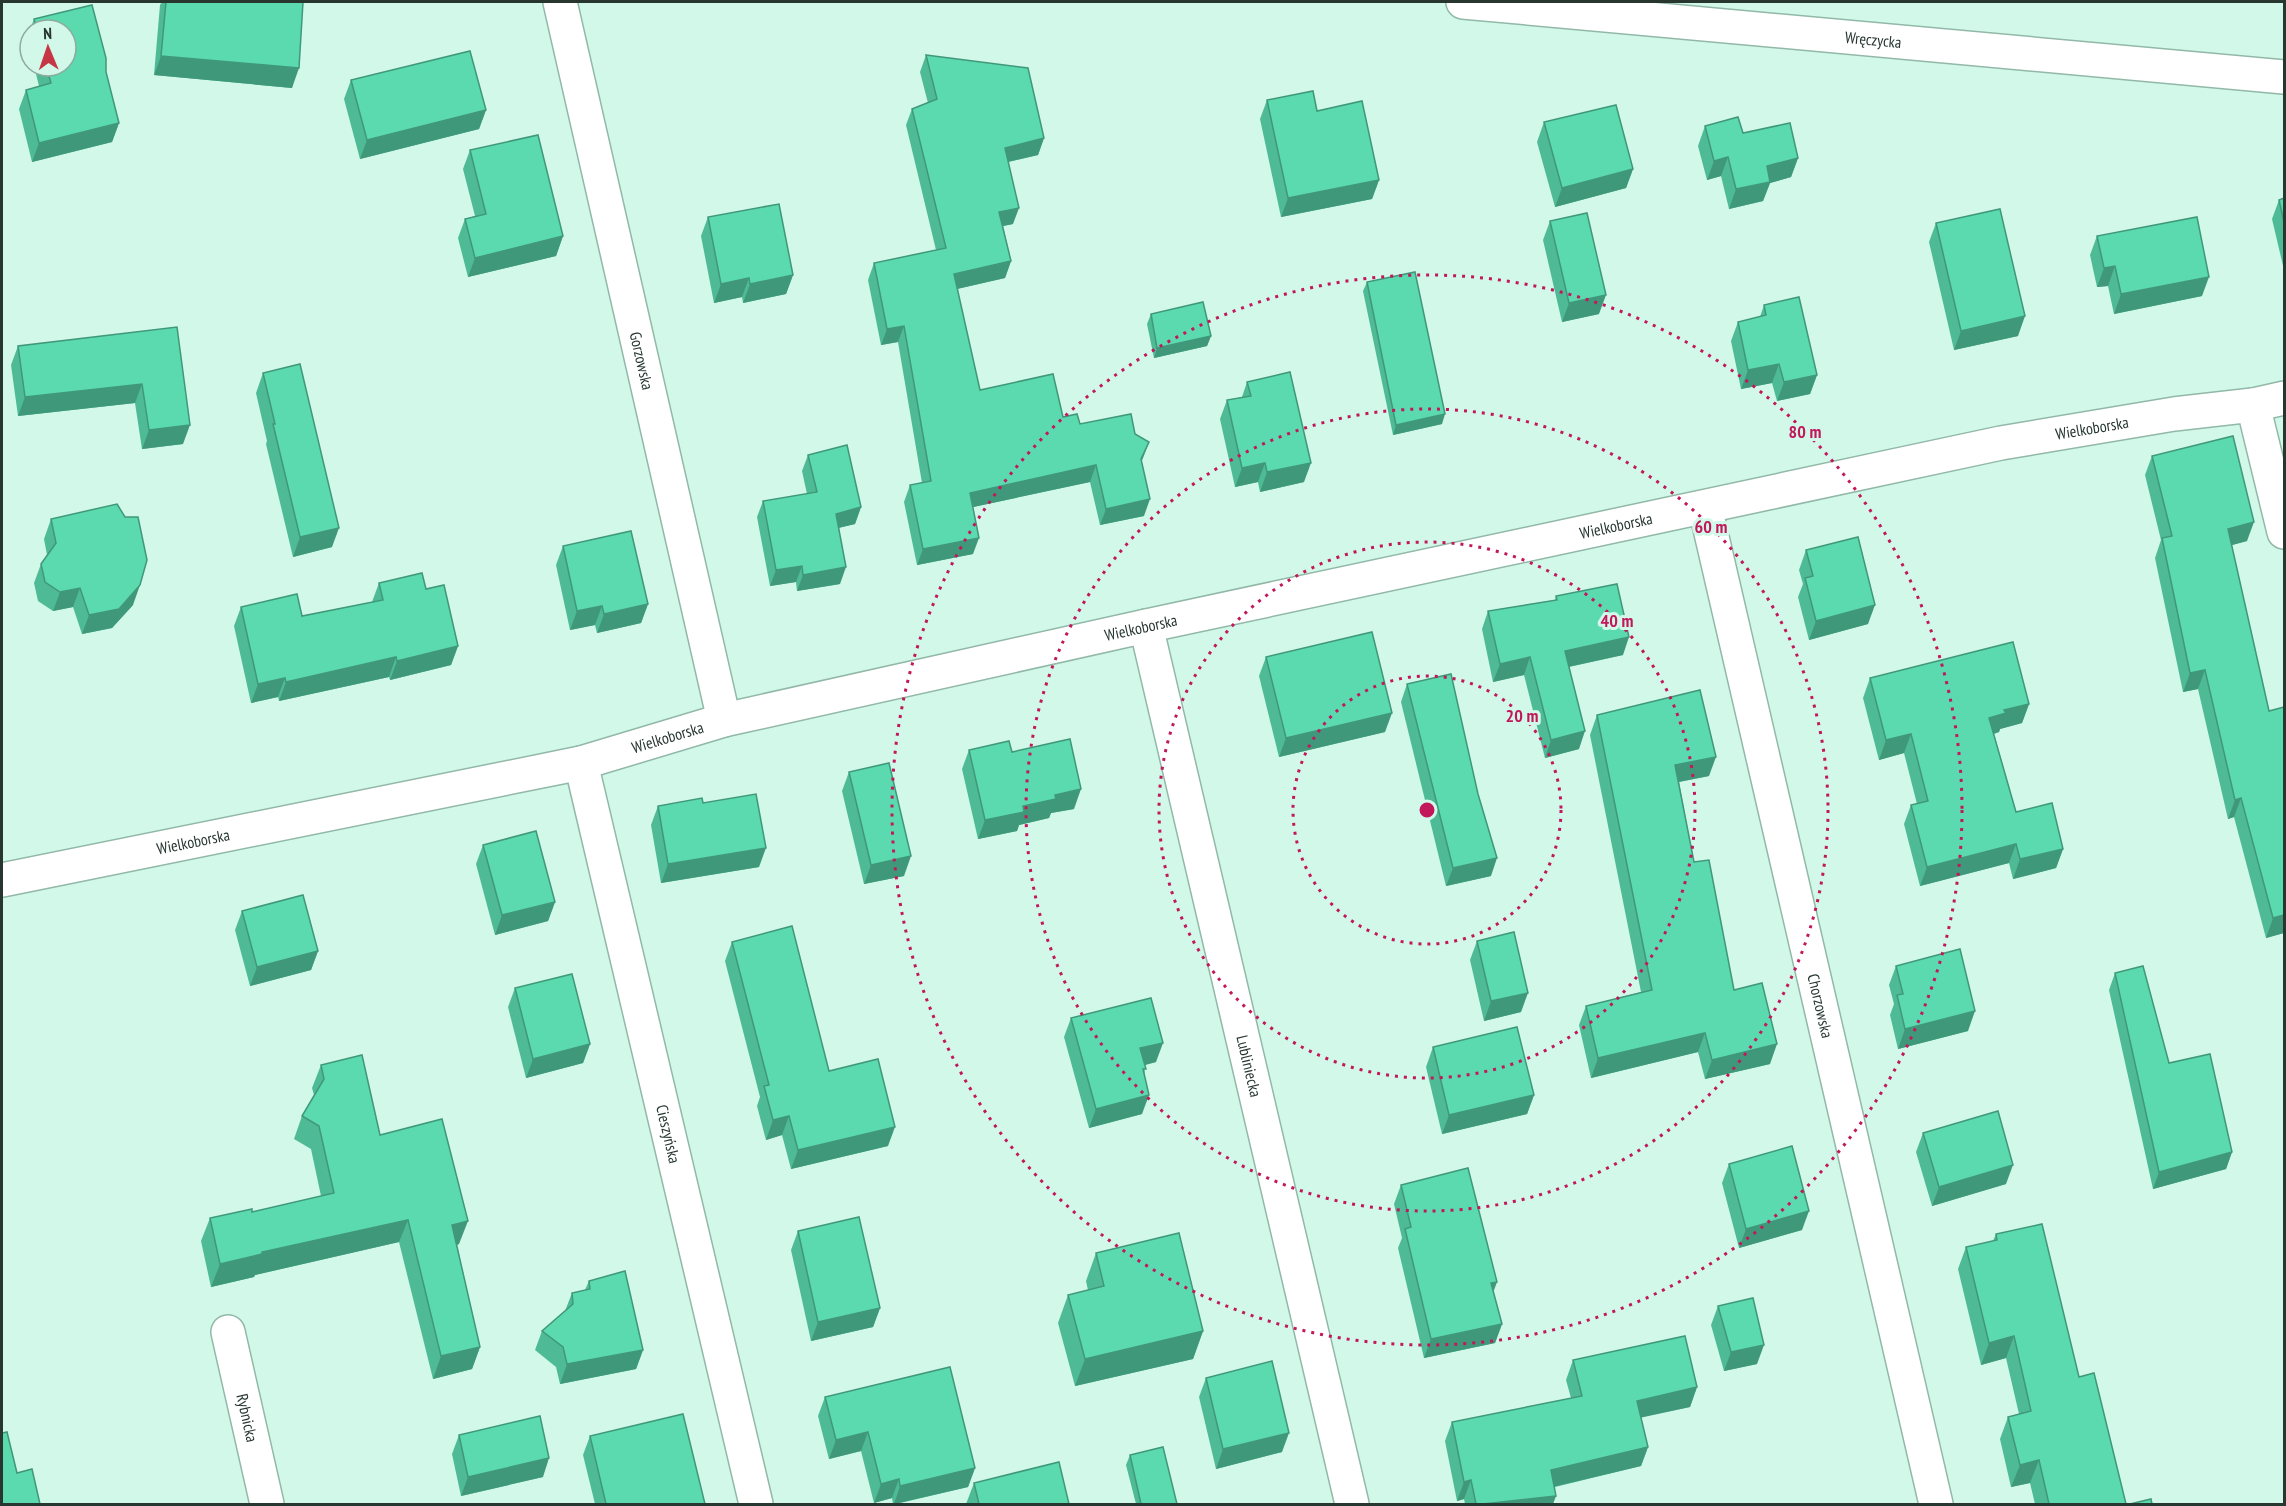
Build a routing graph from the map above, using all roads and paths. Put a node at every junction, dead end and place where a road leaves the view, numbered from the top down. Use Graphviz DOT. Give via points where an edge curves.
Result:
graph roads {
  1 [pos="560,2"];
  2 [pos="1463,2"];
  3 [pos="1527,4"];
  4 [pos="2284,77"];
  5 [pos="2284,398"];
  6 [pos="2253,405"];
  7 [pos="1705,507"];
  8 [pos="2284,532"];
  9 [pos="1146,626"];
  10 [pos="724,720"];
  11 [pos="581,762"];
  12 [pos="2,880"];
  13 [pos="228,1332"];
  14 [pos="267,1504"];
  15 [pos="756,1504"];
  16 [pos="1352,1504"];
  17 [pos="1936,1504"];
  1 -- 10 [label="street, Gorzowska"];
  2 -- 3 [label="street, Wręczycka"];
  3 -- 4 [label="street, Wręczycka"];
  5 -- 6 [label="street, Wielkoborska"];
  6 -- 7 [label="street, Wielkoborska" via="2001,443"];
  6 -- 8 [label="street"];
  7 -- 9 [label="street, Wielkoborska"];
  7 -- 17 [label="street, Chorzowska"];
  9 -- 10 [label="street, Wielkoborska"];
  9 -- 16 [label="street, Lubliniecka"];
  10 -- 11 [label="street, Wielkoborska"];
  11 -- 12 [label="street, Wielkoborska"];
  11 -- 15 [label="street, Cieszyńska"];
  13 -- 14 [label="street, Rybnicka"];
}
